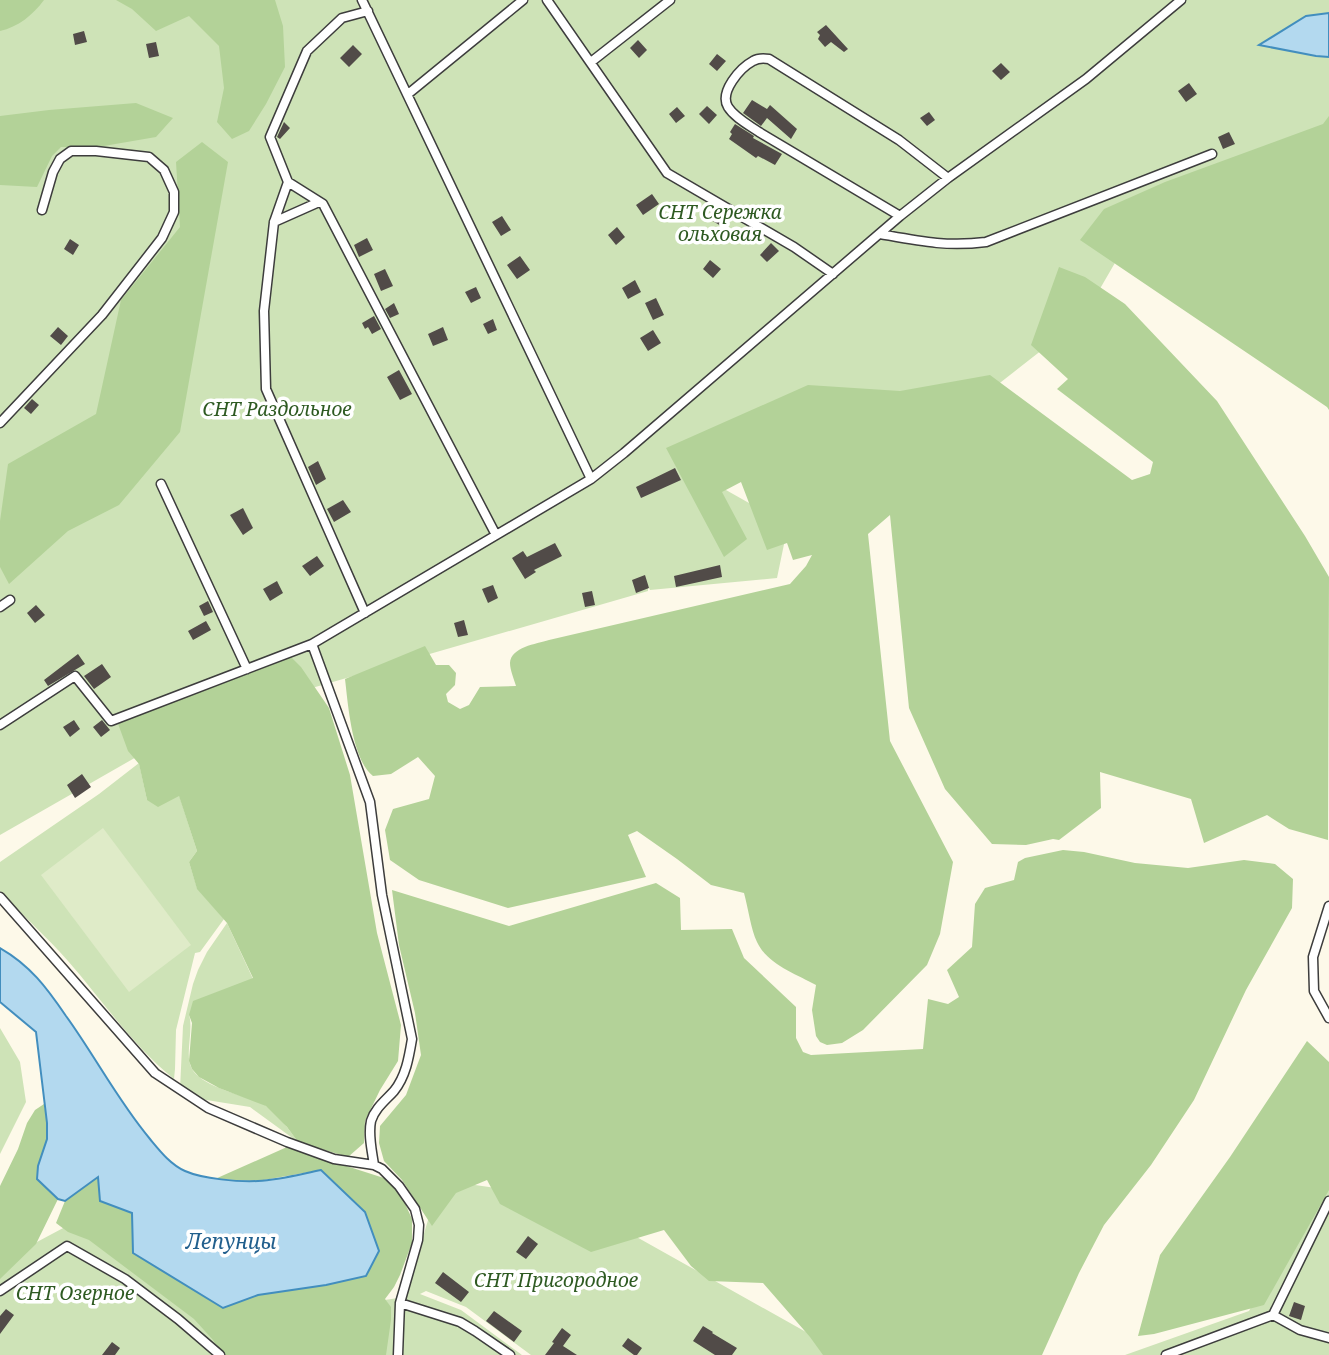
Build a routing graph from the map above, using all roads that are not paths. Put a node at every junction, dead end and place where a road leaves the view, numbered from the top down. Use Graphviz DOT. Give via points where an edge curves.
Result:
graph roads {
  1 [pos="362,0"];
  2 [pos="523,0"];
  3 [pos="547,0"];
  4 [pos="670,0"];
  5 [pos="1181,0"];
  6 [pos="368,11"];
  7 [pos="591,62"];
  8 [pos="408,94"];
  9 [pos="1212,154"];
  10 [pos="948,178"];
  11 [pos="288,182"];
  12 [pos="319,202"];
  13 [pos="42,210"];
  14 [pos="900,216"];
  15 [pos="274,222"];
  16 [pos="880,234"];
  17 [pos="833,274"];
  18 [pos="0,423"];
  19 [pos="591,479"];
  20 [pos="161,484"];
  21 [pos="496,535"];
  22 [pos="10,600"];
  23 [pos="0,607"];
  24 [pos="365,613"];
  25 [pos="312,644"];
  26 [pos="247,669"];
  27 [pos="0,725"];
  28 [pos="0,897"];
  29 [pos="1329,906"];
  30 [pos="1329,1018"];
  31 [pos="374,1165"];
  32 [pos="1329,1201"];
  33 [pos="1325,1217"];
  34 [pos="0,1291"];
  35 [pos="400,1303"];
  36 [pos="1273,1315"];
  37 [pos="1329,1338"];
  38 [pos="220,1355"];
  39 [pos="398,1355"];
  40 [pos="510,1355"];
  41 [pos="1166,1355"];
  1 -- 6 [label="lane"];
  2 -- 8 [label="lane"];
  3 -- 7 [label="lane"];
  4 -- 7 [label="lane"];
  5 -- 10 [label="lane" via="1086,79"];
  6 -- 8 [label="lane"];
  6 -- 11 [label="lane" via="342,18 307,51 270,137"];
  7 -- 17 [label="lane" via="667,173"];
  8 -- 19 [label="lane"];
  9 -- 16 [label="lane" via="986,242 932,244"];
  10 -- 14 [label="lane"];
  10 -- 14 [label="lane" via="899,140 769,59 752,61 729,85 727,106 737,116"];
  11 -- 12 [label="lane"];
  11 -- 15 [label="lane"];
  12 -- 15 [label="lane"];
  12 -- 21 [label="lane"];
  13 -- 18 [label="lane" via="60,159 71,152 149,157 164,170 174,192 174,212 162,238 102,315"];
  14 -- 16 [label="lane"];
  15 -- 24 [label="lane" via="264,311 266,389"];
  16 -- 17 [label="lane"];
  17 -- 19 [label="lane"];
  19 -- 21 [label="lane"];
  20 -- 26 [label="lane"];
  21 -- 24 [label="lane"];
  22 -- 23 [label="lane"];
  24 -- 25 [label="lane"];
  25 -- 26 [label="lane"];
  25 -- 31 [label="lane" via="370,802 382,895 412,1040 405,1071 372,1121"];
  26 -- 27 [label="lane" via="111,721 75,676"];
  28 -- 31 [label="lane" via="155,1073 208,1108 288,1142 334,1158"];
  29 -- 30 [label="lane" via="1313,957 1314,990"];
  31 -- 35 [label="lane" via="399,1185 419,1224"];
  32 -- 33 [label="lane"];
  33 -- 36 [label="lane"];
  34 -- 38 [label="lane" via="66,1246 125,1279"];
  35 -- 39 [label="lane"];
  35 -- 40 [label="lane" via="460,1322"];
  36 -- 37 [label="lane" via="1300,1330"];
  36 -- 41 [label="lane"];
}
